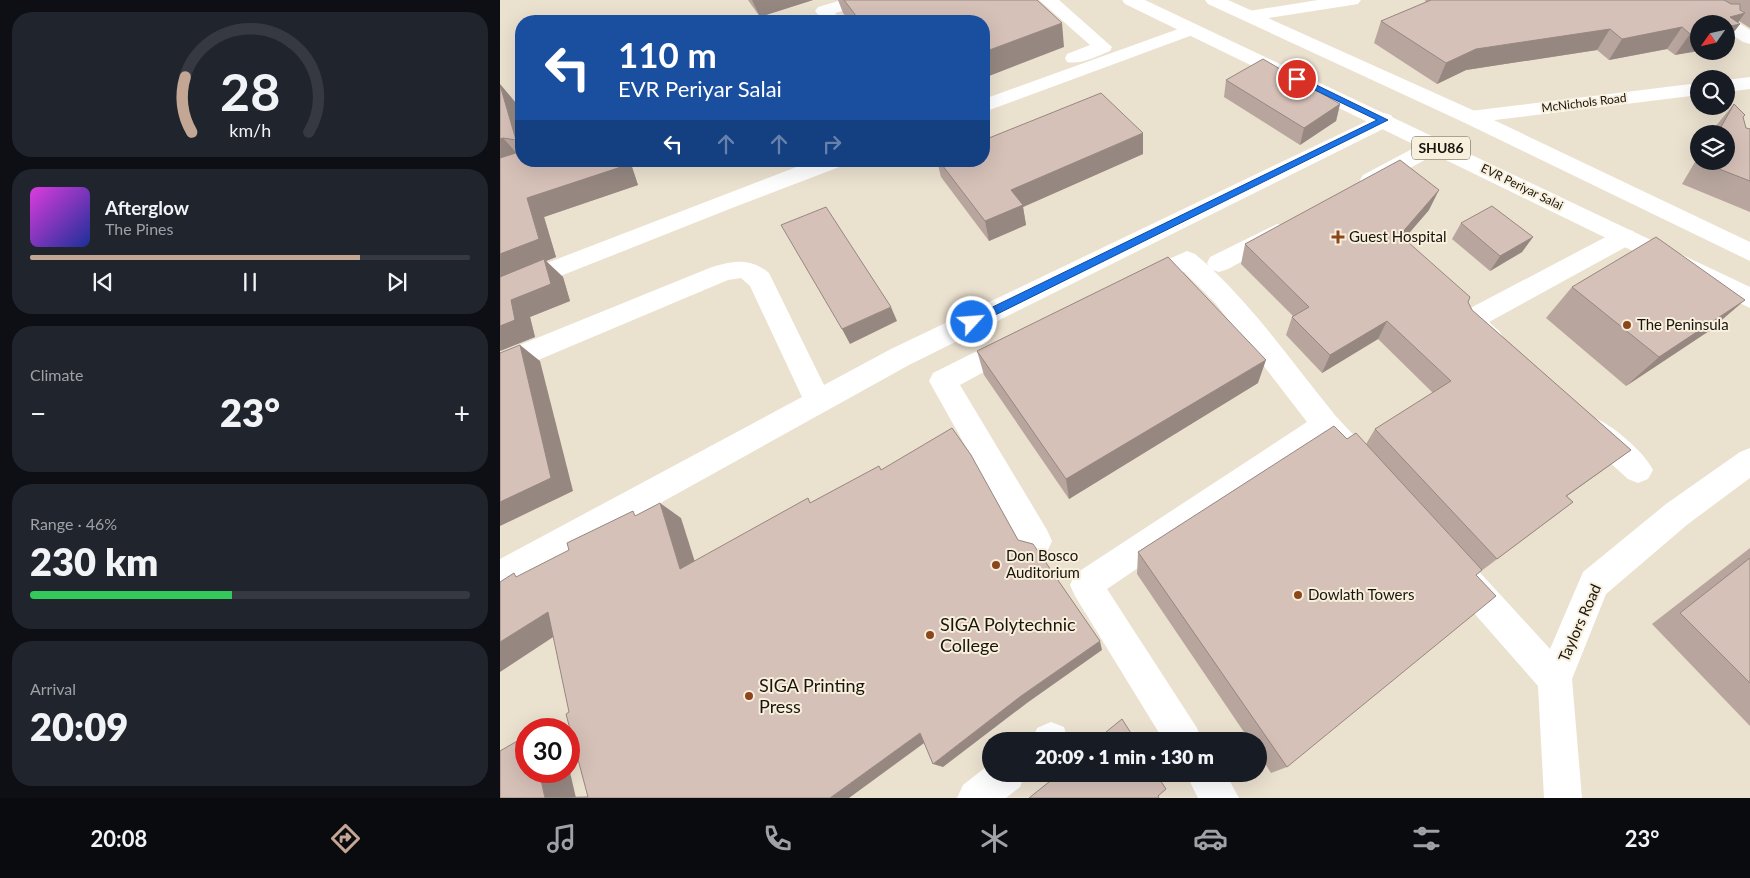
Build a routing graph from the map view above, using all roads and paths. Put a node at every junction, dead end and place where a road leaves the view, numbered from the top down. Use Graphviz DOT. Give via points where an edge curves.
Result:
graph roads {
  1 [pos="861,0"];
  2 [pos="1048,0"];
  3 [pos="1131,0"];
  4 [pos="1214,0"];
  5 [pos="1352,0"];
  6 [pos="1691,0"];
  7 [pos="827,15"];
  8 [pos="1249,16"];
  9 [pos="1192,29"];
  10 [pos="1750,38"];
  11 [pos="1750,83"];
  12 [pos="1735,85"];
  13 [pos="990,90"];
  14 [pos="1690,90"];
  15 [pos="990,104"];
  16 [pos="1470,117"];
  17 [pos="1384,120"];
  18 [pos="1436,145"];
  19 [pos="818,167"];
  20 [pos="1349,192"];
  21 [pos="1297,221"];
  22 [pos="1625,237"];
  23 [pos="1750,252"];
  24 [pos="1218,263"];
  25 [pos="500,291"];
  26 [pos="1118,294"];
  27 [pos="1750,298"];
  28 [pos="1039,332"];
  29 [pos="1507,352"];
  30 [pos="500,365"];
  31 [pos="818,402"];
  32 [pos="1580,418"];
  33 [pos="1326,425"];
  34 [pos="1750,461"];
  35 [pos="1638,470"];
  36 [pos="1372,476"];
  37 [pos="1036,541"];
  38 [pos="1444,556"];
  39 [pos="500,576"];
  40 [pos="1555,680"];
  41 [pos="1178,732"];
  42 [pos="997,782"];
  43 [pos="1209,782"];
  44 [pos="976,798"];
  45 [pos="1220,798"];
  46 [pos="1563,798"];
  1 -- 7 [label="street" via="824,11"];
  2 -- 13 [label="street" via="1103,46"];
  3 -- 9 [label="street, EVR Periyar Salai / SHU86"];
  4 -- 8 [label="street, SHU86"];
  5 -- 8 [label="street"];
  6 -- 10 [label="street"];
  8 -- 16 [label="street, SHU86"];
  9 -- 15 [label="street"];
  9 -- 17 [label="street, EVR Periyar Salai / SHU86"];
  11 -- 12 [label="street"];
  14 -- 16 [label="street, McNichols Road"];
  16 -- 23 [label="street, SHU86"];
  17 -- 18 [label="street, EVR Periyar Salai / SHU86"];
  17 -- 31 [label="street" via="909,353"];
  18 -- 20 [label="street"];
  18 -- 22 [label="street, EVR Periyar Salai / SHU86"];
  19 -- 25 [label="street"];
  21 -- 24 [label="street"];
  22 -- 27 [label="street, EVR Periyar Salai / SHU86"];
  22 -- 29 [label="street" via="1470,320"];
  26 -- 33 [label="street" via="1187,260 1225,297"];
  28 -- 37 [label="street" via="943,381"];
  30 -- 31 [label="street" via="721,273 741,269 751,271 760,280"];
  31 -- 39 [label="street"];
  32 -- 35 [label="street"];
  33 -- 36 [label="street"];
  33 -- 41 [label="street" via="1086,585"];
  34 -- 40 [label="street, Taylors Road" via="1677,514 1594,582"];
  38 -- 40 [label="street"];
  40 -- 46 [label="street, Taylors Road"];
  42 -- 44 [label="street"];
  43 -- 45 [label="street"];
}
